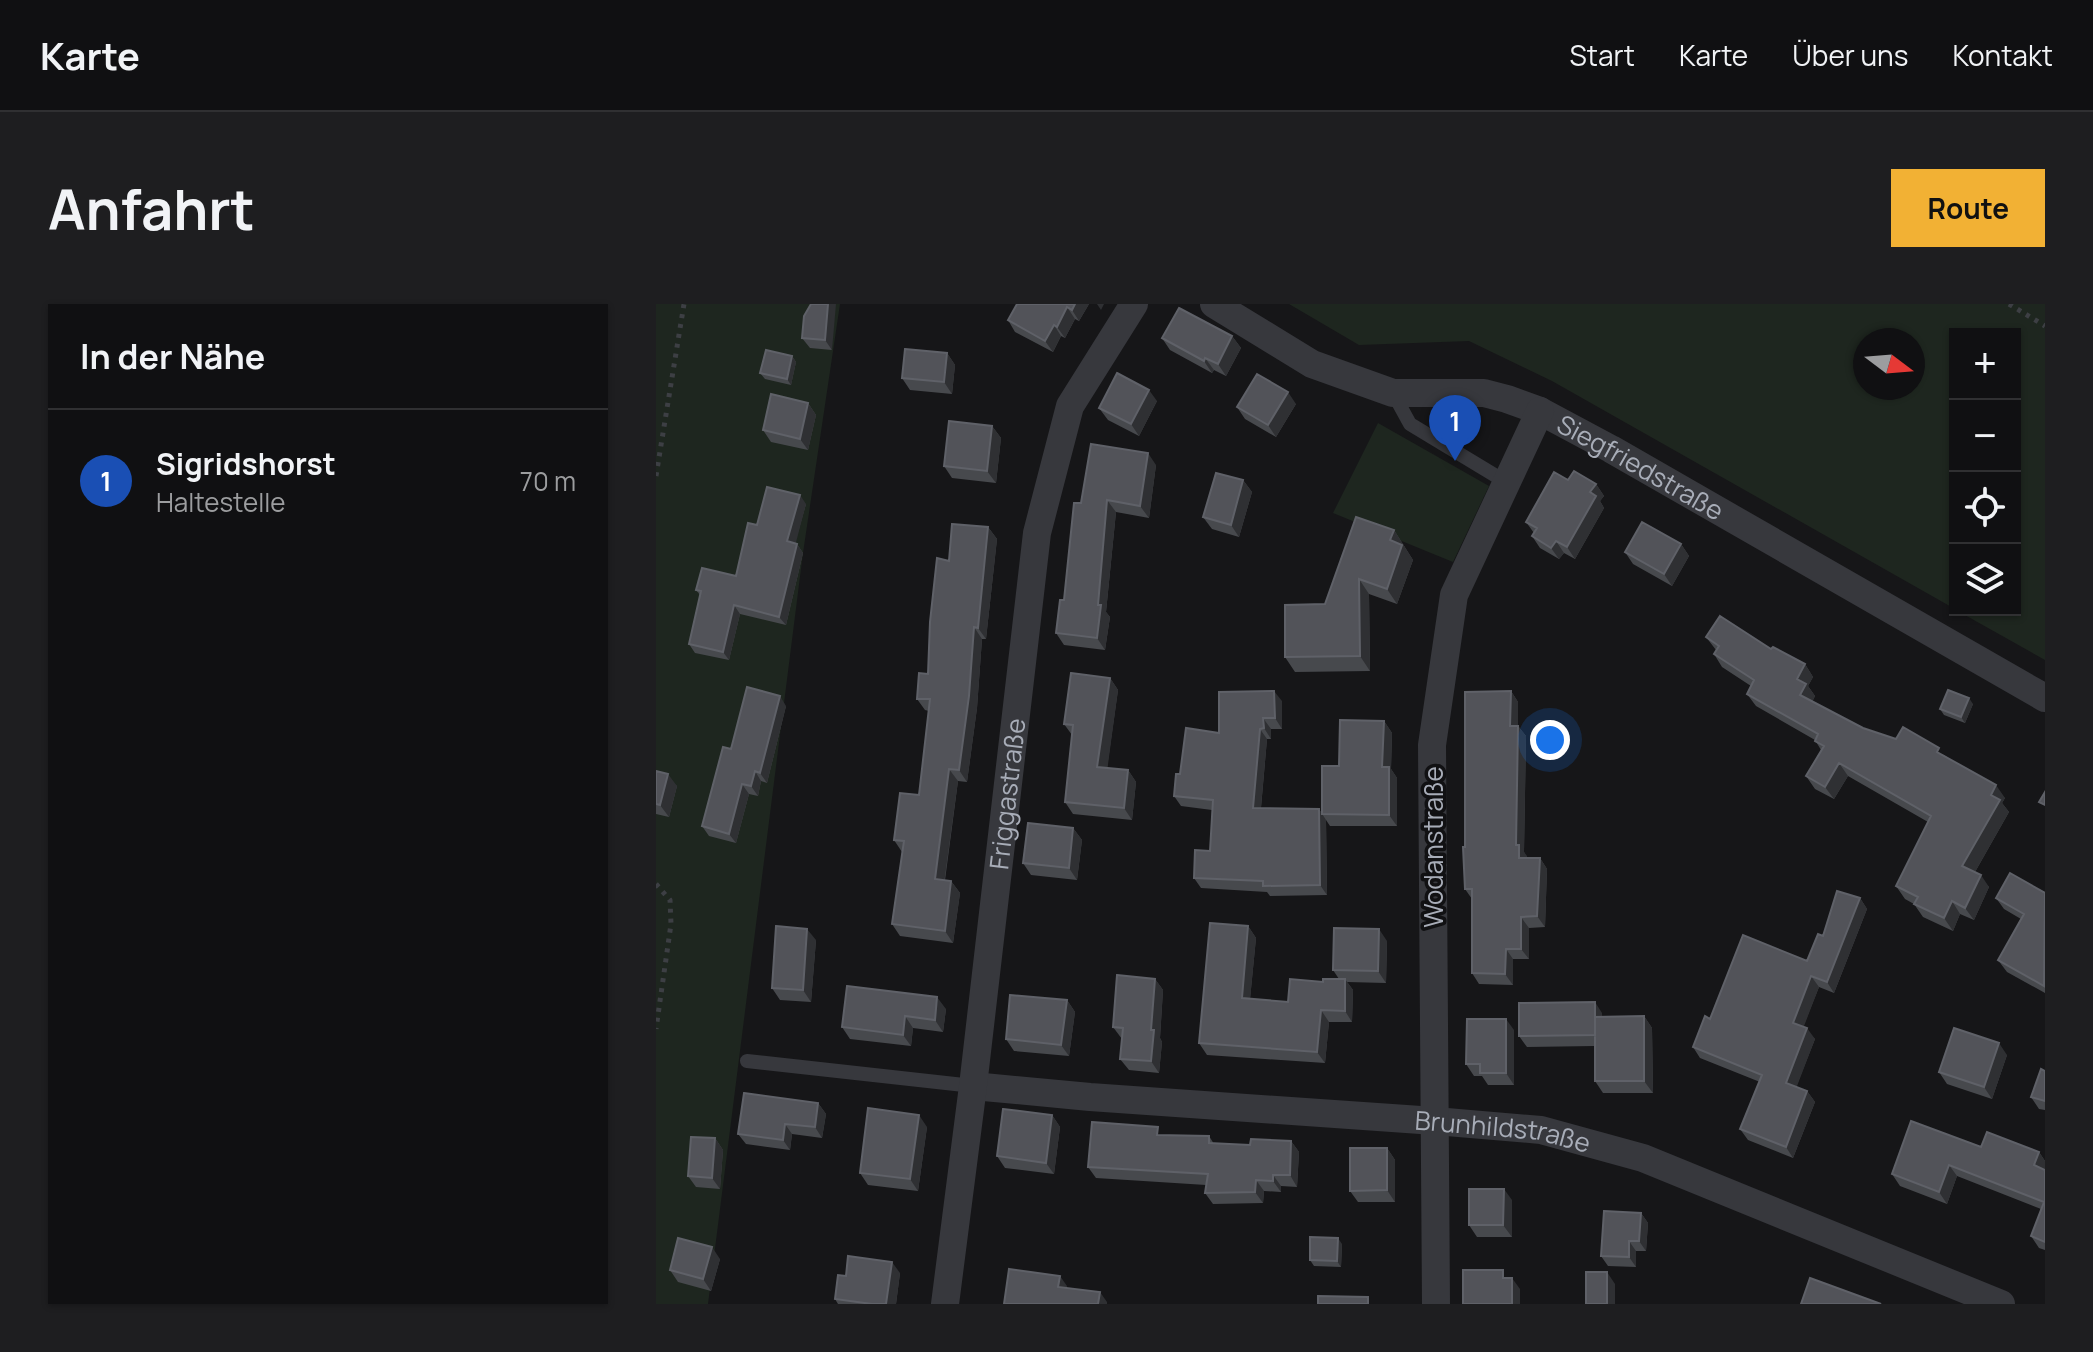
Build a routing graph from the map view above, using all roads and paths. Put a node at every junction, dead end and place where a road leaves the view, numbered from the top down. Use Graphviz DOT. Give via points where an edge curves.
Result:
graph roads {
  1 [pos="684,304"];
  2 [pos="1134,304"];
  3 [pos="1214,304"];
  4 [pos="2009,304"];
  5 [pos="2045,326"];
  6 [pos="1393,393"];
  7 [pos="1540,411"];
  8 [pos="656,476"];
  9 [pos="1506,482"];
  10 [pos="2045,698"];
  11 [pos="656,884"];
  12 [pos="656,1029"];
  13 [pos="747,1061"];
  14 [pos="973,1086"];
  15 [pos="1435,1121"];
  16 [pos="945,1304"];
  17 [pos="1436,1304"];
  18 [pos="2001,1304"];
  1 -- 8 [label="path"];
  2 -- 14 [label="street, Friggastraße" via="1070,406 1037,533"];
  3 -- 6 [label="street, Siegfriedstraße" via="1312,364"];
  4 -- 5 [label="path"];
  6 -- 7 [label="street, Siegfriedstraße" via="1484,393"];
  6 -- 9 [label="lane" via="1410,424"];
  7 -- 9 [label="street, Wodanstraße"];
  7 -- 10 [label="street, Siegfriedstraße"];
  9 -- 15 [label="street, Wodanstraße" via="1454,595 1432,745"];
  11 -- 12 [label="path" via="670,900 671,924"];
  13 -- 14 [label="lane"];
  14 -- 15 [label="street, Brunhildstraße"];
  14 -- 16 [label="street, Friggastraße"];
  15 -- 17 [label="street, Wodanstraße"];
  15 -- 18 [label="street, Brunhildstraße" via="1541,1130 1643,1158"];
}
